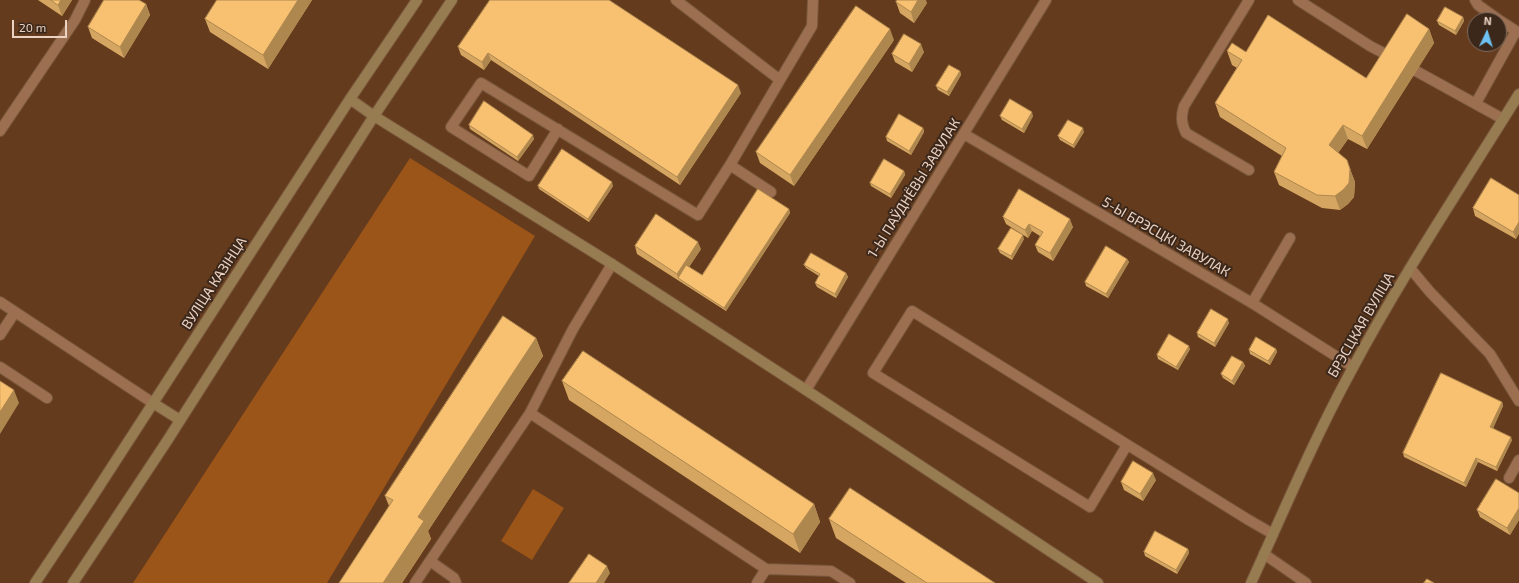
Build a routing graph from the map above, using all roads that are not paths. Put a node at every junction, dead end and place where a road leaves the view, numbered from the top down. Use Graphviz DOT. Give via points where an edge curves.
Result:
graph roads {
  1 [pos="85,0"];
  2 [pos="417,0"];
  3 [pos="452,0"];
  4 [pos="813,0"];
  5 [pos="1046,0"];
  6 [pos="1249,0"];
  7 [pos="1298,0"];
  8 [pos="1475,0"];
  9 [pos="682,1"];
  10 [pos="1488,12"];
  11 [pos="1507,25"];
  12 [pos="1507,47"];
  13 [pos="1504,52"];
  14 [pos="1393,58"];
  15 [pos="1416,71"];
  16 [pos="780,80"];
  17 [pos="1519,94"];
  18 [pos="350,99"];
  19 [pos="1476,103"];
  20 [pos="374,116"];
  21 [pos="1504,119"];
  22 [pos="558,129"];
  23 [pos="0,132"];
  24 [pos="964,134"];
  25 [pos="730,165"];
  26 [pos="1249,170"];
  27 [pos="771,192"];
  28 [pos="1290,238"];
  29 [pos="612,264"];
  30 [pos="1410,268"];
  31 [pos="0,302"];
  32 [pos="1252,303"];
  33 [pos="15,312"];
  34 [pos="0,335"];
  35 [pos="1353,367"];
  36 [pos="0,368"];
  37 [pos="806,390"];
  38 [pos="47,398"];
  39 [pos="1519,401"];
  40 [pos="152,403"];
  41 [pos="530,413"];
  42 [pos="180,420"];
  43 [pos="1127,445"];
  44 [pos="1519,460"];
  45 [pos="1509,478"];
  46 [pos="1273,534"];
  47 [pos="1264,554"];
  48 [pos="430,561"];
  49 [pos="766,569"];
  50 [pos="35,583"];
  51 [pos="73,583"];
  52 [pos="415,583"];
  53 [pos="456,583"];
  54 [pos="757,583"];
  55 [pos="850,583"];
  56 [pos="1098,583"];
  57 [pos="1251,583"];
  58 [pos="1306,583"];
  1 -- 23 [label="street" via="75,20"];
  2 -- 18 [label="main road, ВУЛІЦА КАЗІНЦА"];
  3 -- 20 [label="main road"];
  4 -- 16 [label="street" via="812,26"];
  5 -- 24 [label="street, 1-Ы ПАЎДНЁВЫ ЗАВУЛАК"];
  6 -- 26 [label="street" via="1184,106 1181,116 1186,133"];
  7 -- 14 [label="street"];
  8 -- 10 [label="street"];
  9 -- 16 [label="street"];
  11 -- 12 [label="street" via="1516,31"];
  13 -- 19 [label="street"];
  15 -- 19 [label="street"];
  16 -- 25 [label="street"];
  17 -- 21 [label="main road, БРЭСЦКАЯ ВУЛІЦА"];
  18 -- 20 [label="main road"];
  18 -- 40 [label="main road, ВУЛІЦА КАЗІНЦА"];
  19 -- 21 [label="street"];
  20 -- 29 [label="main road"];
  20 -- 42 [label="main road"];
  21 -- 30 [label="main road, БРЭСЦКАЯ ВУЛІЦА"];
  22 -- 22 [label="street" via="481,83 451,127 529,176"];
  22 -- 25 [label="street" via="698,215"];
  24 -- 32 [label="street, 5-Ы БРЭСЦКІ ЗАВУЛАК"];
  24 -- 37 [label="street, 1-Ы ПАЎДНЁВЫ ЗАВУЛАК"];
  25 -- 27 [label="street"];
  28 -- 32 [label="street"];
  29 -- 37 [label="main road"];
  29 -- 41 [label="street" via="573,329"];
  30 -- 35 [label="main road, БРЭСЦКАЯ ВУЛІЦА"];
  30 -- 39 [label="street" via="1490,354"];
  31 -- 33 [label="street"];
  32 -- 35 [label="street, 5-Ы БРЭСЦКІ ЗАВУЛАК"];
  33 -- 34 [label="street"];
  33 -- 40 [label="street"];
  35 -- 46 [label="main road, БРЭСЦКАЯ ВУЛІЦА" via="1329,411"];
  36 -- 38 [label="street"];
  37 -- 56 [label="main road"];
  40 -- 42 [label="main road"];
  40 -- 50 [label="main road, ВУЛІЦА КАЗІНЦА"];
  41 -- 48 [label="street"];
  41 -- 49 [label="street"];
  42 -- 51 [label="main road"];
  43 -- 43 [label="street" via="912,311 873,373 1090,507"];
  43 -- 46 [label="street"];
  44 -- 45 [label="street"];
  46 -- 47 [label="main road, БРЭСЦКАЯ ВУЛІЦА"];
  47 -- 57 [label="main road, БРЭСЦКАЯ ВУЛІЦА"];
  47 -- 58 [label="street"];
  48 -- 52 [label="street"];
  48 -- 53 [label="street" via="454,578"];
  49 -- 54 [label="street"];
  49 -- 55 [label="street" via="831,571"];
}
